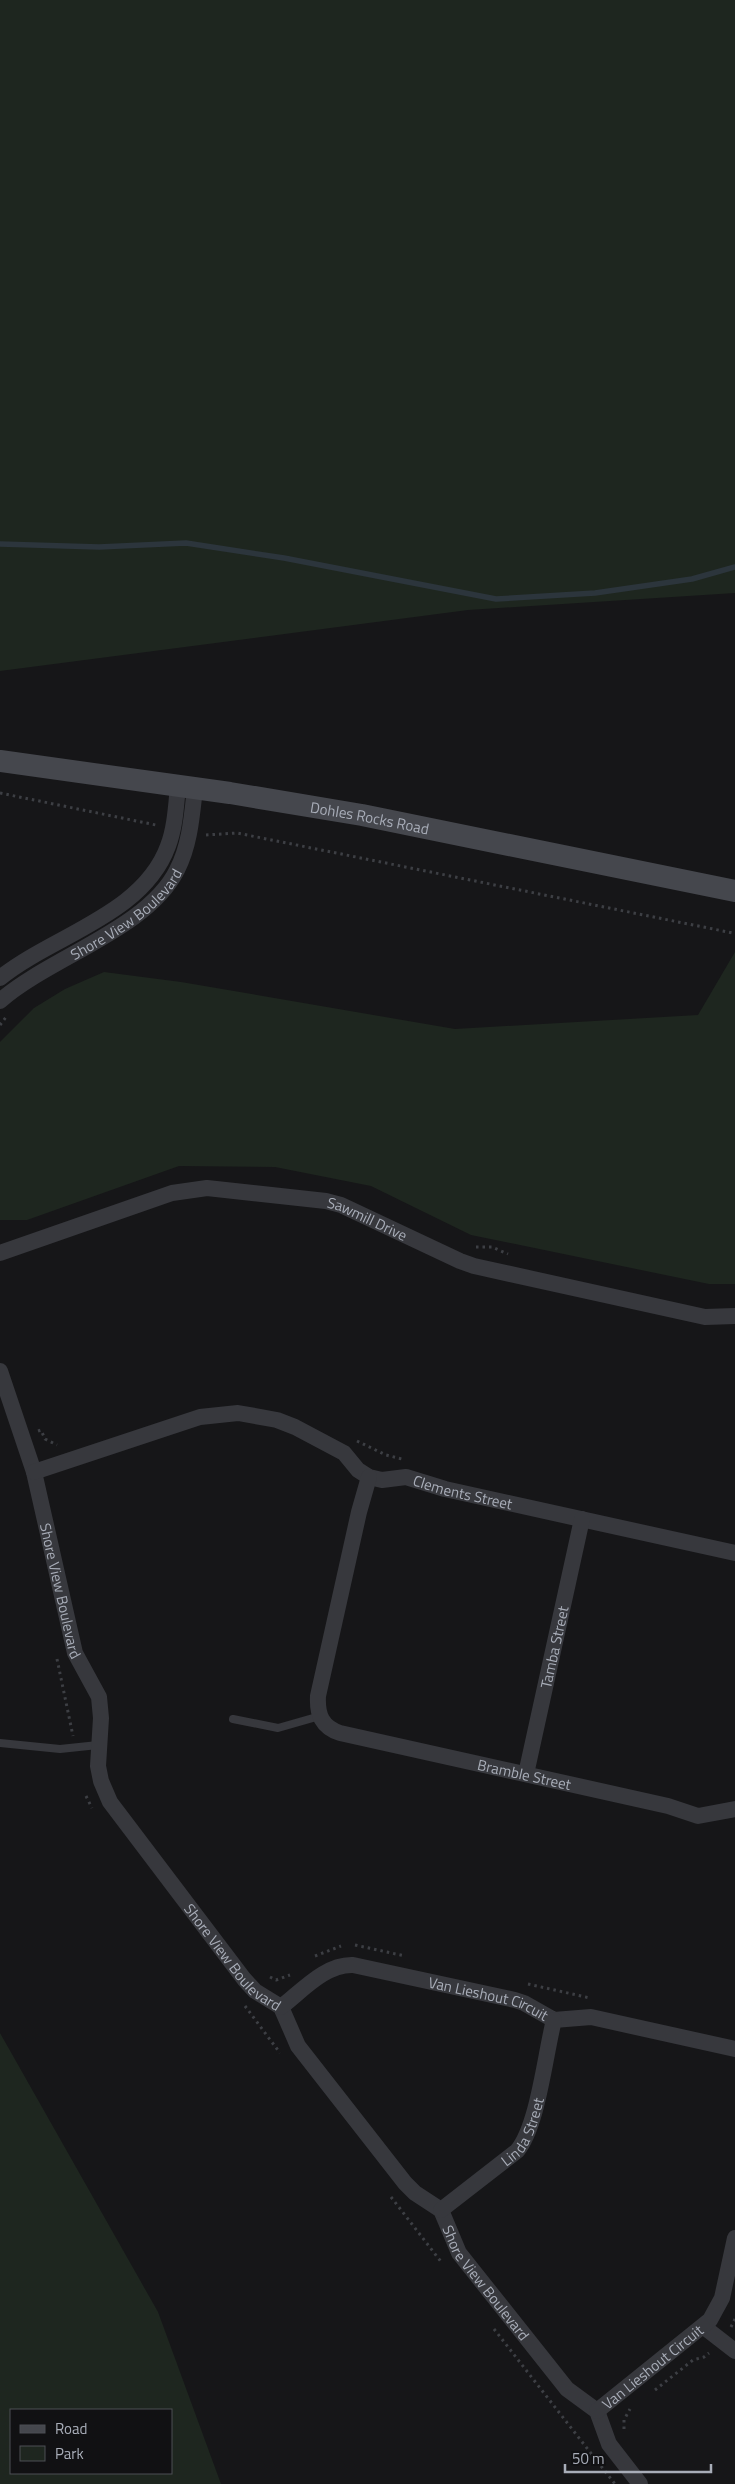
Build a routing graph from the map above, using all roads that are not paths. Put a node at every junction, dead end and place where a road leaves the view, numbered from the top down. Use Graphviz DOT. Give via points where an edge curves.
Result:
graph roads {
  1 [pos="0,761"];
  2 [pos="187,787"];
  3 [pos="735,891"];
  4 [pos="0,978"];
  5 [pos="0,1001"];
  6 [pos="0,1253"];
  7 [pos="735,1316"];
  8 [pos="0,1371"];
  9 [pos="34,1472"];
  10 [pos="370,1477"];
  11 [pos="582,1519"];
  12 [pos="735,1553"];
  13 [pos="320,1716"];
  14 [pos="233,1719"];
  15 [pos="0,1743"];
  16 [pos="98,1745"];
  17 [pos="526,1774"];
  18 [pos="735,1808"];
  19 [pos="281,2006"];
  20 [pos="554,2020"];
  21 [pos="735,2049"];
  22 [pos="441,2210"];
  23 [pos="735,2238"];
  24 [pos="704,2327"];
  25 [pos="735,2351"];
  26 [pos="597,2411"];
  27 [pos="640,2484"];
  1 -- 2 [label="street, Dohles Rocks Road"];
  2 -- 3 [label="street, Dohles Rocks Road" via="362,814"];
  2 -- 4 [label="street, Shore View Boulevard" via="163,860 147,884 124,903 16,965"];
  2 -- 5 [label="street, Shore View Boulevard" via="186,850 178,870 159,896 132,919 30,978"];
  6 -- 7 [label="street, Sawmill Drive" via="172,1193 207,1188 326,1201 356,1211 474,1266 704,1317"];
  8 -- 9 [label="street, Shore View Boulevard"];
  9 -- 10 [label="street" via="200,1417 238,1413 277,1420 295,1427 344,1453 358,1470"];
  9 -- 16 [label="street, Shore View Boulevard" via="75,1653 99,1697"];
  10 -- 11 [label="street, Clements Street" via="382,1480 406,1477"];
  10 -- 13 [label="street" via="358,1512 318,1696"];
  11 -- 12 [label="street, Clements Street"];
  11 -- 17 [label="street, Tamba Street"];
  13 -- 14 [label="lane" via="278,1728"];
  13 -- 17 [label="street, Bramble Street" via="326,1726 340,1733"];
  15 -- 16 [label="lane" via="60,1749"];
  16 -- 19 [label="street, Shore View Boulevard" via="101,1781 124,1824 244,1979 255,1991"];
  17 -- 18 [label="street, Bramble Street" via="668,1806 698,1816"];
  19 -- 20 [label="street, Van Lieshout Circuit" via="327,1972 346,1965 515,2000"];
  19 -- 22 [label="street, Shore View Boulevard" via="293,2038 306,2058 405,2183"];
  20 -- 21 [label="street, Van Lieshout Circuit" via="591,2017"];
  20 -- 22 [label="street, Linda Street" via="524,2143"];
  22 -- 26 [label="street, Shore View Boulevard" via="459,2253 566,2389"];
  23 -- 24 [label="street, Van Lieshout Circuit" via="722,2298"];
  24 -- 25 [label="street"];
  24 -- 26 [label="street, Van Lieshout Circuit"];
  26 -- 27 [label="street" via="609,2444"];
}
